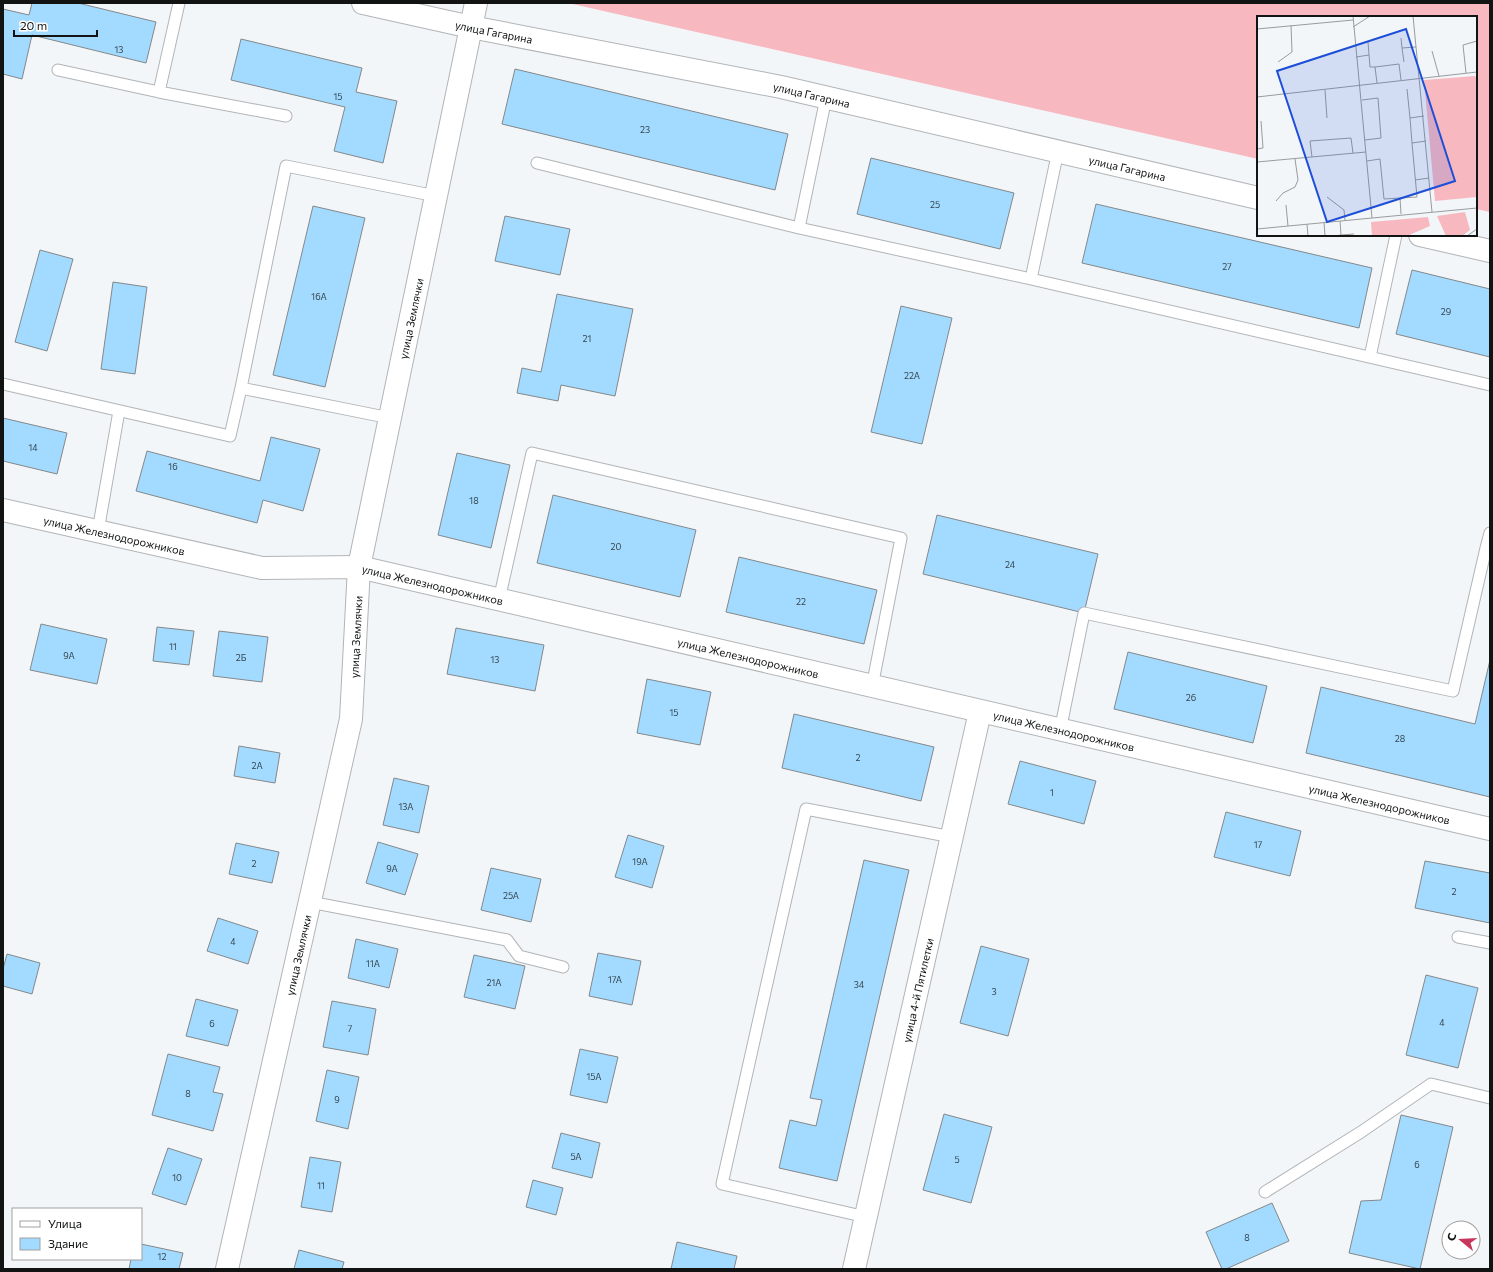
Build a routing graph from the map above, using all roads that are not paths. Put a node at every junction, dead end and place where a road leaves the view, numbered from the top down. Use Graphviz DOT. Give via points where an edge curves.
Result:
graph roads {
  1 [pos="179,3"];
  2 [pos="364,3"];
  3 [pos="476,3"];
  4 [pos="471,27"];
  5 [pos="58,70"];
  6 [pos="159,92"];
  7 [pos="826,98"];
  8 [pos="286,116"];
  9 [pos="1058,151"];
  10 [pos="537,163"];
  11 [pos="436,196"];
  12 [pos="1257,198"];
  13 [pos="800,228"];
  14 [pos="1396,236"];
  15 [pos="1424,236"];
  16 [pos="1490,251"];
  17 [pos="1032,279"];
  18 [pos="1370,357"];
  19 [pos="3,384"];
  20 [pos="1490,385"];
  21 [pos="241,388"];
  22 [pos="119,411"];
  23 [pos="390,418"];
  24 [pos="3,510"];
  25 [pos="98,531"];
  26 [pos="1490,533"];
  27 [pos="1488,549"];
  28 [pos="359,567"];
  29 [pos="499,600"];
  30 [pos="872,687"];
  31 [pos="980,712"];
  32 [pos="1060,731"];
  33 [pos="1490,829"];
  34 [pos="952,837"];
  35 [pos="310,902"];
  36 [pos="1458,937"];
  37 [pos="1490,943"];
  38 [pos="563,967"];
  39 [pos="1490,1098"];
  40 [pos="1264,1192"];
  41 [pos="866,1216"];
  42 [pos="227,1269"];
  43 [pos="854,1269"];
  1 -- 6 [label="lane"];
  2 -- 4 [label="street, улица Гагарина"];
  3 -- 4 [label="street, улица Землячки"];
  4 -- 7 [label="street, улица Гагарина"];
  4 -- 11 [label="street, улица Землячки"];
  5 -- 6 [label="lane"];
  6 -- 8 [label="lane"];
  7 -- 9 [label="street, улица Гагарина"];
  7 -- 13 [label="lane"];
  9 -- 12 [label="street, улица Гагарина"];
  9 -- 17 [label="lane"];
  10 -- 13 [label="lane"];
  11 -- 21 [label="lane" via="286,166"];
  11 -- 23 [label="street, улица Землячки"];
  13 -- 17 [label="lane"];
  14 -- 18 [label="lane"];
  15 -- 16 [label="street"];
  17 -- 18 [label="lane"];
  18 -- 20 [label="lane"];
  19 -- 22 [label="lane"];
  21 -- 22 [label="lane" via="230,436"];
  21 -- 23 [label="lane"];
  22 -- 25 [label="lane"];
  23 -- 28 [label="street, улица Землячки"];
  24 -- 25 [label="street, улица Железнодорожников"];
  25 -- 28 [label="street, улица Железнодорожников" via="262,568"];
  26 -- 27 [label="lane"];
  27 -- 32 [label="lane" via="1453,691 1084,613"];
  28 -- 29 [label="street, улица Железнодорожников"];
  28 -- 35 [label="street, улица Землячки" via="352,719"];
  29 -- 30 [label="street, улица Железнодорожников"];
  29 -- 30 [label="lane" via="532,453 894,536 901,538"];
  30 -- 31 [label="street, улица Железнодорожников"];
  31 -- 32 [label="street, улица Железнодорожников"];
  31 -- 34 [label="street, улица 4-й Пятилетки"];
  32 -- 33 [label="street, улица Железнодорожников"];
  34 -- 41 [label="street, улица 4-й Пятилетки"];
  34 -- 41 [label="lane" via="806,809 722,1184"];
  35 -- 38 [label="lane" via="507,940 519,956"];
  35 -- 42 [label="street, улица Землячки"];
  36 -- 37 [label="lane"];
  39 -- 40 [label="lane" via="1431,1084 1361,1132"];
  41 -- 43 [label="street, улица 4-й Пятилетки"];
}
